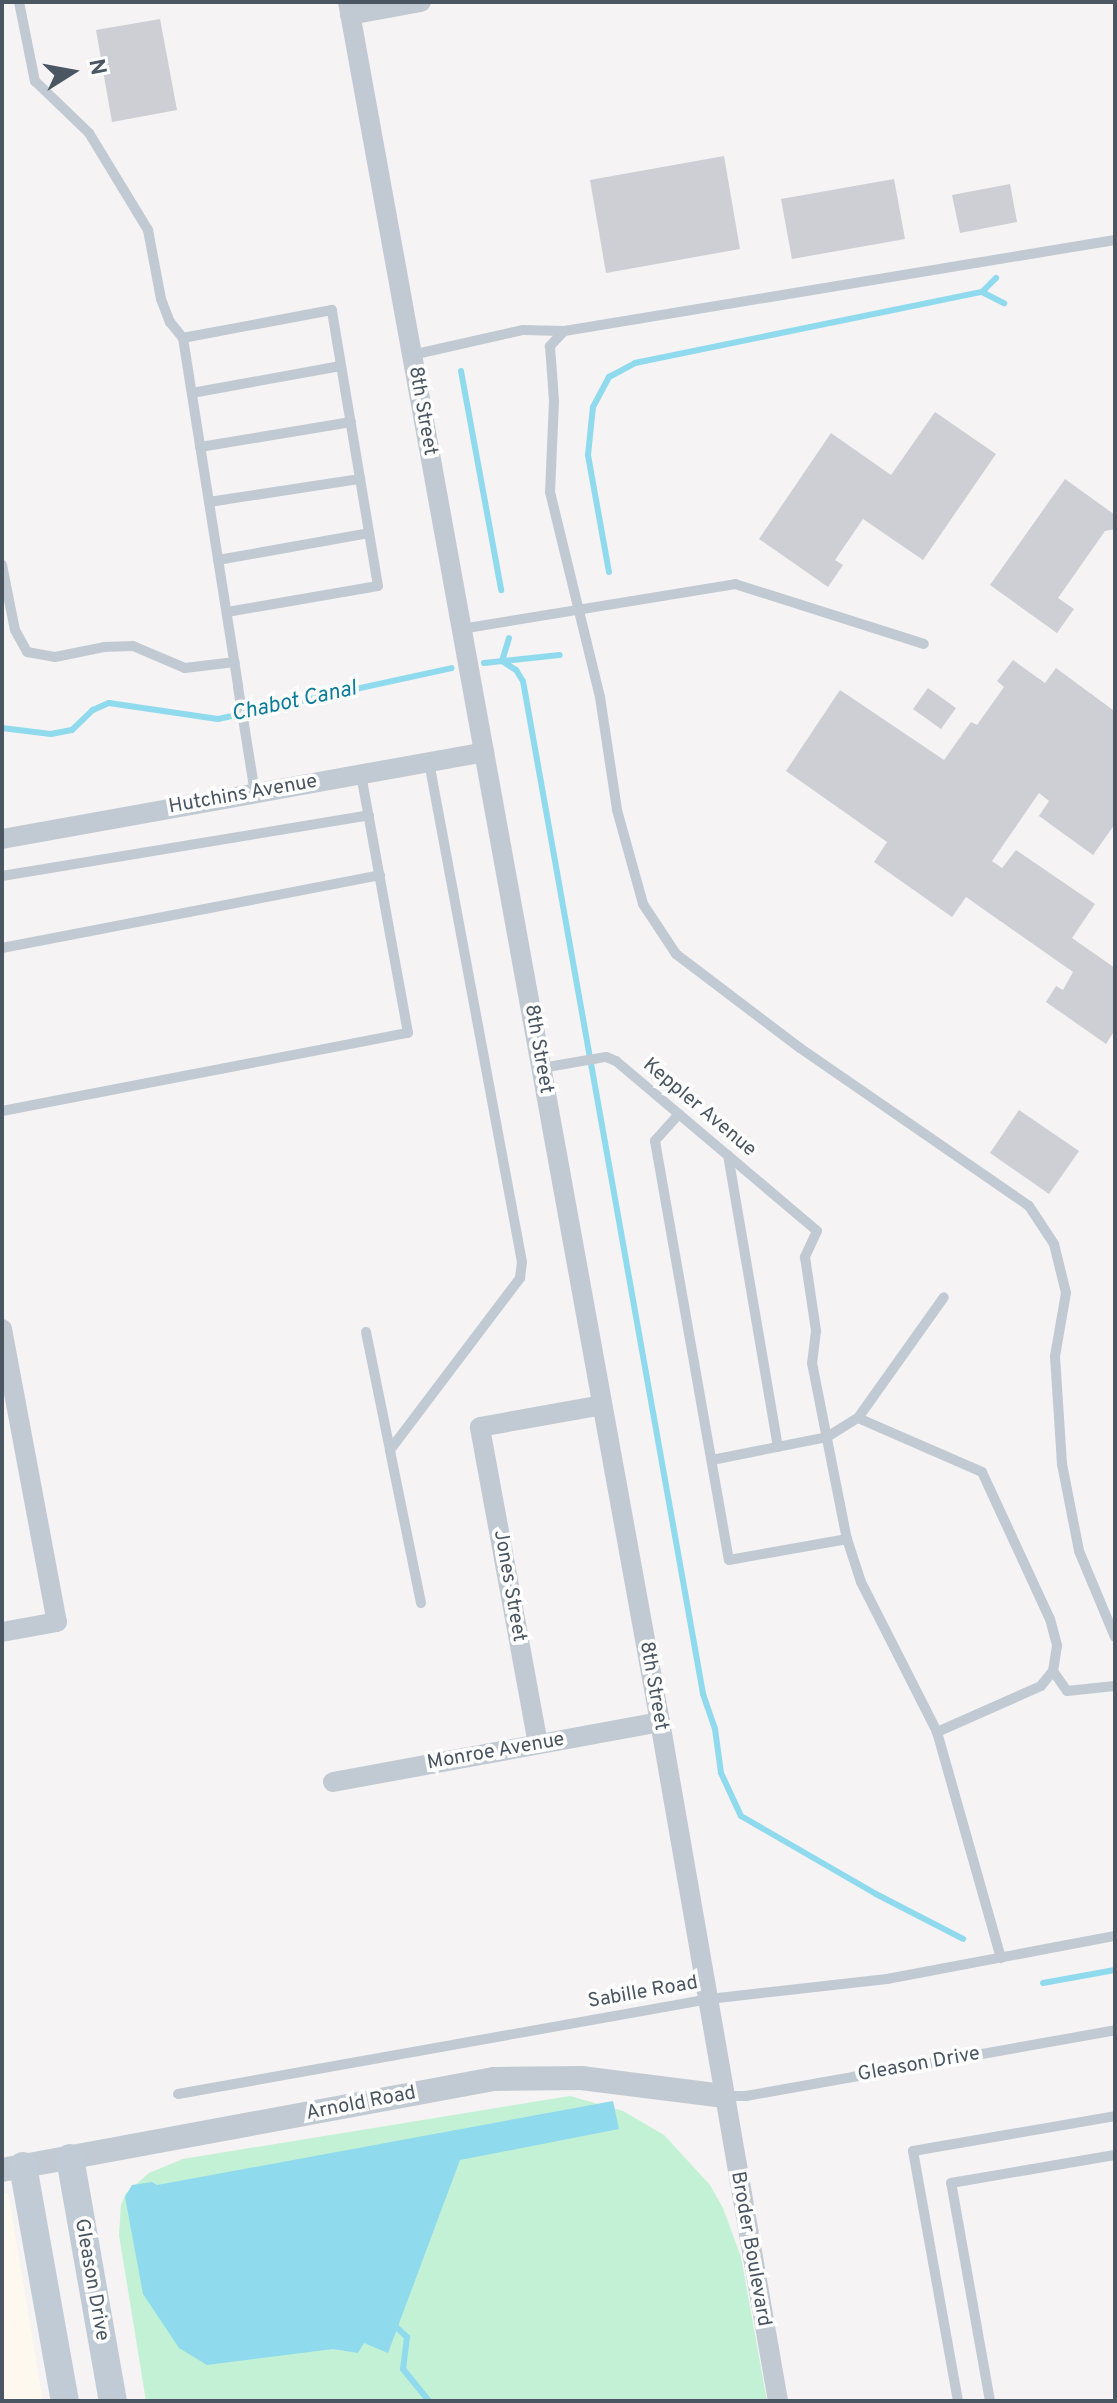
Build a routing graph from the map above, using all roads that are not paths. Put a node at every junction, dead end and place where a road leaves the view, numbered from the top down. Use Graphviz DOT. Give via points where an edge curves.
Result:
graph roads {
  1 [pos="19,2"];
  2 [pos="421,2"];
  3 [pos="349,8"];
  4 [pos="1115,240"];
  5 [pos="564,331"];
  6 [pos="183,338"];
  7 [pos="412,355"];
  8 [pos="341,366"];
  9 [pos="192,393"];
  10 [pos="351,422"];
  11 [pos="200,447"];
  12 [pos="360,479"];
  13 [pos="209,502"];
  14 [pos="369,533"];
  15 [pos="218,560"];
  16 [pos="2,565"];
  17 [pos="578,607"];
  18 [pos="227,612"];
  19 [pos="461,629"];
  20 [pos="924,644"];
  21 [pos="235,662"];
  22 [pos="484,752"];
  23 [pos="429,762"];
  24 [pos="361,774"];
  25 [pos="255,793"];
  26 [pos="369,815"];
  27 [pos="2,839"];
  28 [pos="380,875"];
  29 [pos="2,876"];
  30 [pos="2,948"];
  31 [pos="542,1068"];
  32 [pos="2,1111"];
  33 [pos="679,1114"];
  34 [pos="728,1155"];
  35 [pos="944,1297"];
  36 [pos="2,1329"];
  37 [pos="366,1332"];
  38 [pos="602,1405"];
  39 [pos="858,1418"];
  40 [pos="827,1437"];
  41 [pos="778,1447"];
  42 [pos="390,1450"];
  43 [pos="712,1460"];
  44 [pos="847,1539"];
  45 [pos="421,1603"];
  46 [pos="2,1632"];
  47 [pos="1115,1637"];
  48 [pos="1053,1671"];
  49 [pos="1115,1686"];
  50 [pos="660,1722"];
  51 [pos="937,1732"];
  52 [pos="538,1744"];
  53 [pos="333,1782"];
  54 [pos="1115,1936"];
  55 [pos="1001,1958"];
  56 [pos="709,1999"];
  57 [pos="1115,2030"];
  58 [pos="178,2094"];
  59 [pos="723,2096"];
  60 [pos="1115,2116"];
  61 [pos="1115,2155"];
  62 [pos="70,2158"];
  63 [pos="12,2168"];
  64 [pos="65,2401"];
  65 [pos="113,2401"];
  66 [pos="778,2401"];
  67 [pos="958,2401"];
  68 [pos="990,2401"];
  1 -- 6 [label="lane" via="35,81 89,133 148,230 161,299"];
  2 -- 3 [label="street"];
  3 -- 7 [label="street, 8th Street"];
  4 -- 5 [label="lane"];
  5 -- 7 [label="lane" via="523,330"];
  5 -- 17 [label="lane" via="550,346 550,492"];
  6 -- 8 [label="lane" via="332,310"];
  6 -- 9 [label="lane"];
  7 -- 19 [label="street, 8th Street"];
  8 -- 9 [label="lane"];
  8 -- 10 [label="lane"];
  9 -- 11 [label="lane"];
  10 -- 11 [label="lane"];
  10 -- 12 [label="lane"];
  11 -- 13 [label="lane"];
  12 -- 13 [label="lane"];
  12 -- 14 [label="lane"];
  13 -- 15 [label="lane"];
  14 -- 15 [label="lane"];
  14 -- 18 [label="lane" via="378,586"];
  15 -- 18 [label="lane"];
  16 -- 21 [label="lane" via="15,630 27,652 55,657 133,646 185,668"];
  17 -- 19 [label="lane"];
  17 -- 20 [label="lane" via="735,584"];
  17 -- 47 [label="lane" via="600,697 617,810 643,904 676,954 800,1048 1029,1206 1054,1244 1066,1293 1055,1356 1062,1464 1079,1551"];
  18 -- 21 [label="lane"];
  19 -- 22 [label="street, 8th Street"];
  21 -- 25 [label="lane"];
  22 -- 23 [label="street, Hutchins Avenue"];
  22 -- 31 [label="street, 8th Street"];
  23 -- 24 [label="street, Hutchins Avenue"];
  23 -- 42 [label="lane" via="522,1262 520,1278"];
  24 -- 25 [label="street, Hutchins Avenue"];
  24 -- 26 [label="lane"];
  25 -- 27 [label="street, Hutchins Avenue"];
  26 -- 28 [label="lane"];
  26 -- 29 [label="lane"];
  28 -- 30 [label="lane"];
  28 -- 32 [label="lane" via="408,1033"];
  31 -- 33 [label="lane, Keppler Avenue" via="599,1058 616,1061"];
  31 -- 38 [label="street, 8th Street"];
  33 -- 34 [label="lane, Keppler Avenue"];
  33 -- 43 [label="lane" via="655,1141"];
  34 -- 40 [label="lane, Keppler Avenue" via="817,1231 805,1257 816,1331 812,1363"];
  34 -- 41 [label="lane"];
  35 -- 39 [label="lane"];
  36 -- 46 [label="street" via="57,1622"];
  37 -- 42 [label="lane"];
  38 -- 50 [label="street, 8th Street"];
  38 -- 52 [label="street, Jones Street" via="480,1427"];
  39 -- 40 [label="lane"];
  39 -- 48 [label="lane" via="982,1472 1050,1619 1057,1646"];
  40 -- 41 [label="lane"];
  40 -- 44 [label="lane"];
  41 -- 43 [label="lane"];
  42 -- 45 [label="lane"];
  43 -- 44 [label="lane" via="729,1560"];
  44 -- 51 [label="lane" via="861,1582"];
  48 -- 49 [label="lane" via="1067,1691"];
  48 -- 51 [label="lane" via="1041,1686"];
  50 -- 52 [label="street, Monroe Avenue"];
  50 -- 56 [label="street, 8th Street"];
  51 -- 55 [label="lane"];
  52 -- 53 [label="street, Monroe Avenue"];
  54 -- 55 [label="lane, Sabille Road"];
  55 -- 56 [label="lane, Sabille Road" via="887,1979"];
  56 -- 58 [label="lane, Sabille Road"];
  56 -- 59 [label="street, 8th Street"];
  57 -- 59 [label="lane, Gleason Drive"];
  59 -- 62 [label="street, Arnold Road" via="581,2078 494,2079"];
  59 -- 66 [label="street, Broder Boulevard"];
  60 -- 67 [label="lane" via="913,2151"];
  61 -- 68 [label="lane" via="951,2183"];
  62 -- 63 [label="street, Arnold Road"];
  62 -- 65 [label="main road, Gleason Drive"];
  63 -- 64 [label="main road"];
}
